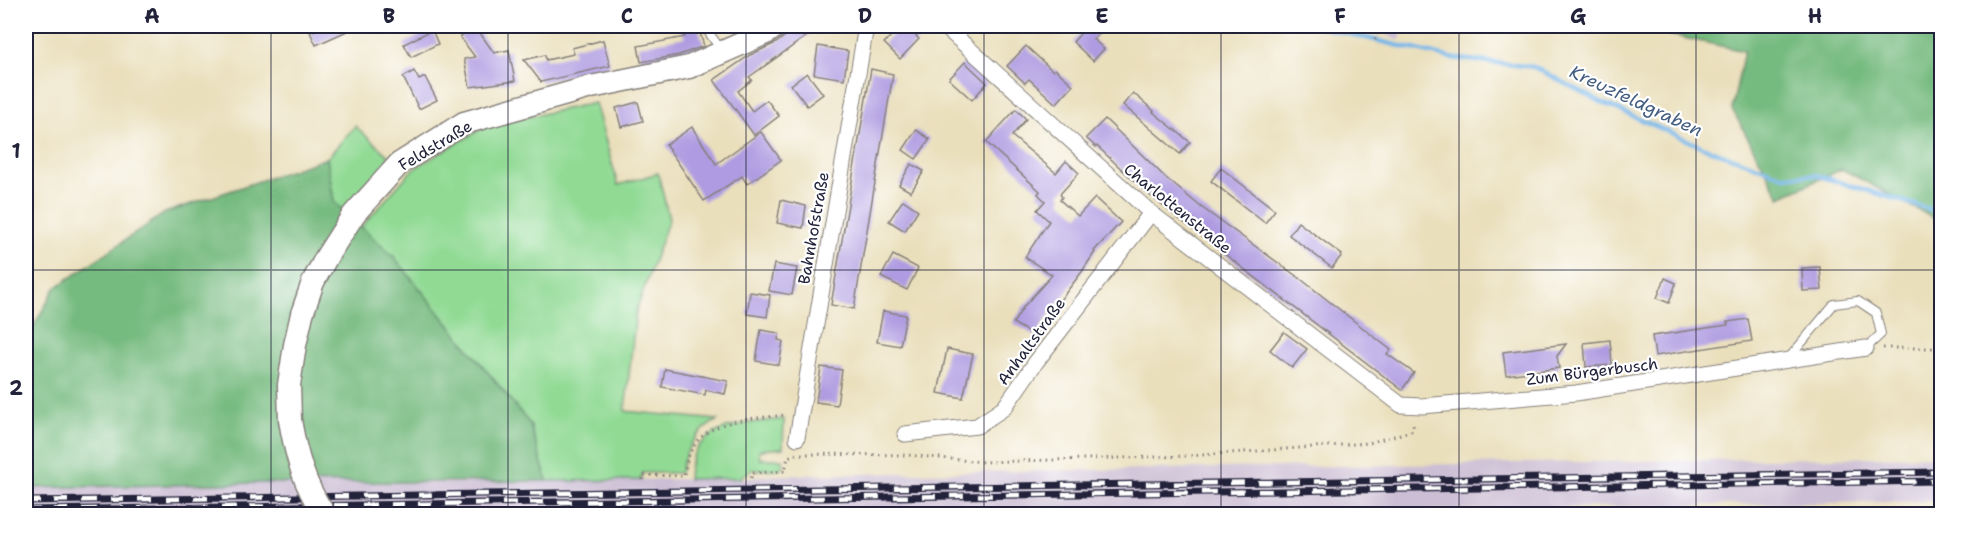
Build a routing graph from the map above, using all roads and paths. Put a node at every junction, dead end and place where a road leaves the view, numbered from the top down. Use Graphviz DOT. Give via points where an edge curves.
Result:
graph roads {
  1 [pos="704,26"];
  2 [pos="776,26"];
  3 [pos="866,26"];
  4 [pos="944,26"];
  5 [pos="1381,26"];
  6 [pos="1903,26"];
  7 [pos="1941,30"];
  8 [pos="1375,40"];
  9 [pos="722,52"];
  10 [pos="1151,213"];
  11 [pos="1866,348"];
  12 [pos="1941,348"];
  13 [pos="1786,361"];
  14 [pos="1401,405"];
  15 [pos="1422,406"];
  16 [pos="800,414"];
  17 [pos="905,434"];
  18 [pos="797,438"];
  19 [pos="796,454"];
  20 [pos="751,478"];
  21 [pos="643,480"];
  22 [pos="324,514"];
  1 -- 9 [label="lane"];
  2 -- 9 [label="street, Feldstraße"];
  3 -- 16 [label="street, Bahnhofstraße"];
  4 -- 10 [label="street, Charlottenstraße"];
  5 -- 8 [label="path"];
  6 -- 7 [label="path"];
  9 -- 22 [label="street, Feldstraße, bridge" via="689,67 591,87 464,123 399,164 354,214 314,282 302,314 289,385 290,420 300,468"];
  10 -- 14 [label="street, Charlottenstraße"];
  10 -- 17 [label="street, Anhaltstraße" via="1004,408 977,426"];
  11 -- 12 [label="path"];
  11 -- 13 [label="street, Zum Bürgerbusch"];
  11 -- 13 [label="lane" via="1881,334 1876,313 1858,301 1834,304"];
  13 -- 15 [label="street, Zum Bürgerbusch" via="1576,393"];
  14 -- 15 [label="street, Zum Bürgerbusch"];
  15 -- 19 [label="path" via="1411,431 1369,443 1188,456 983,462 907,455"];
  16 -- 18 [label="street, Bahnhofstraße"];
  16 -- 21 [label="path" via="723,423 699,439 684,476 643,475"];
  18 -- 19 [label="path"];
  19 -- 20 [label="path" via="788,457 785,471 752,473"];
}
